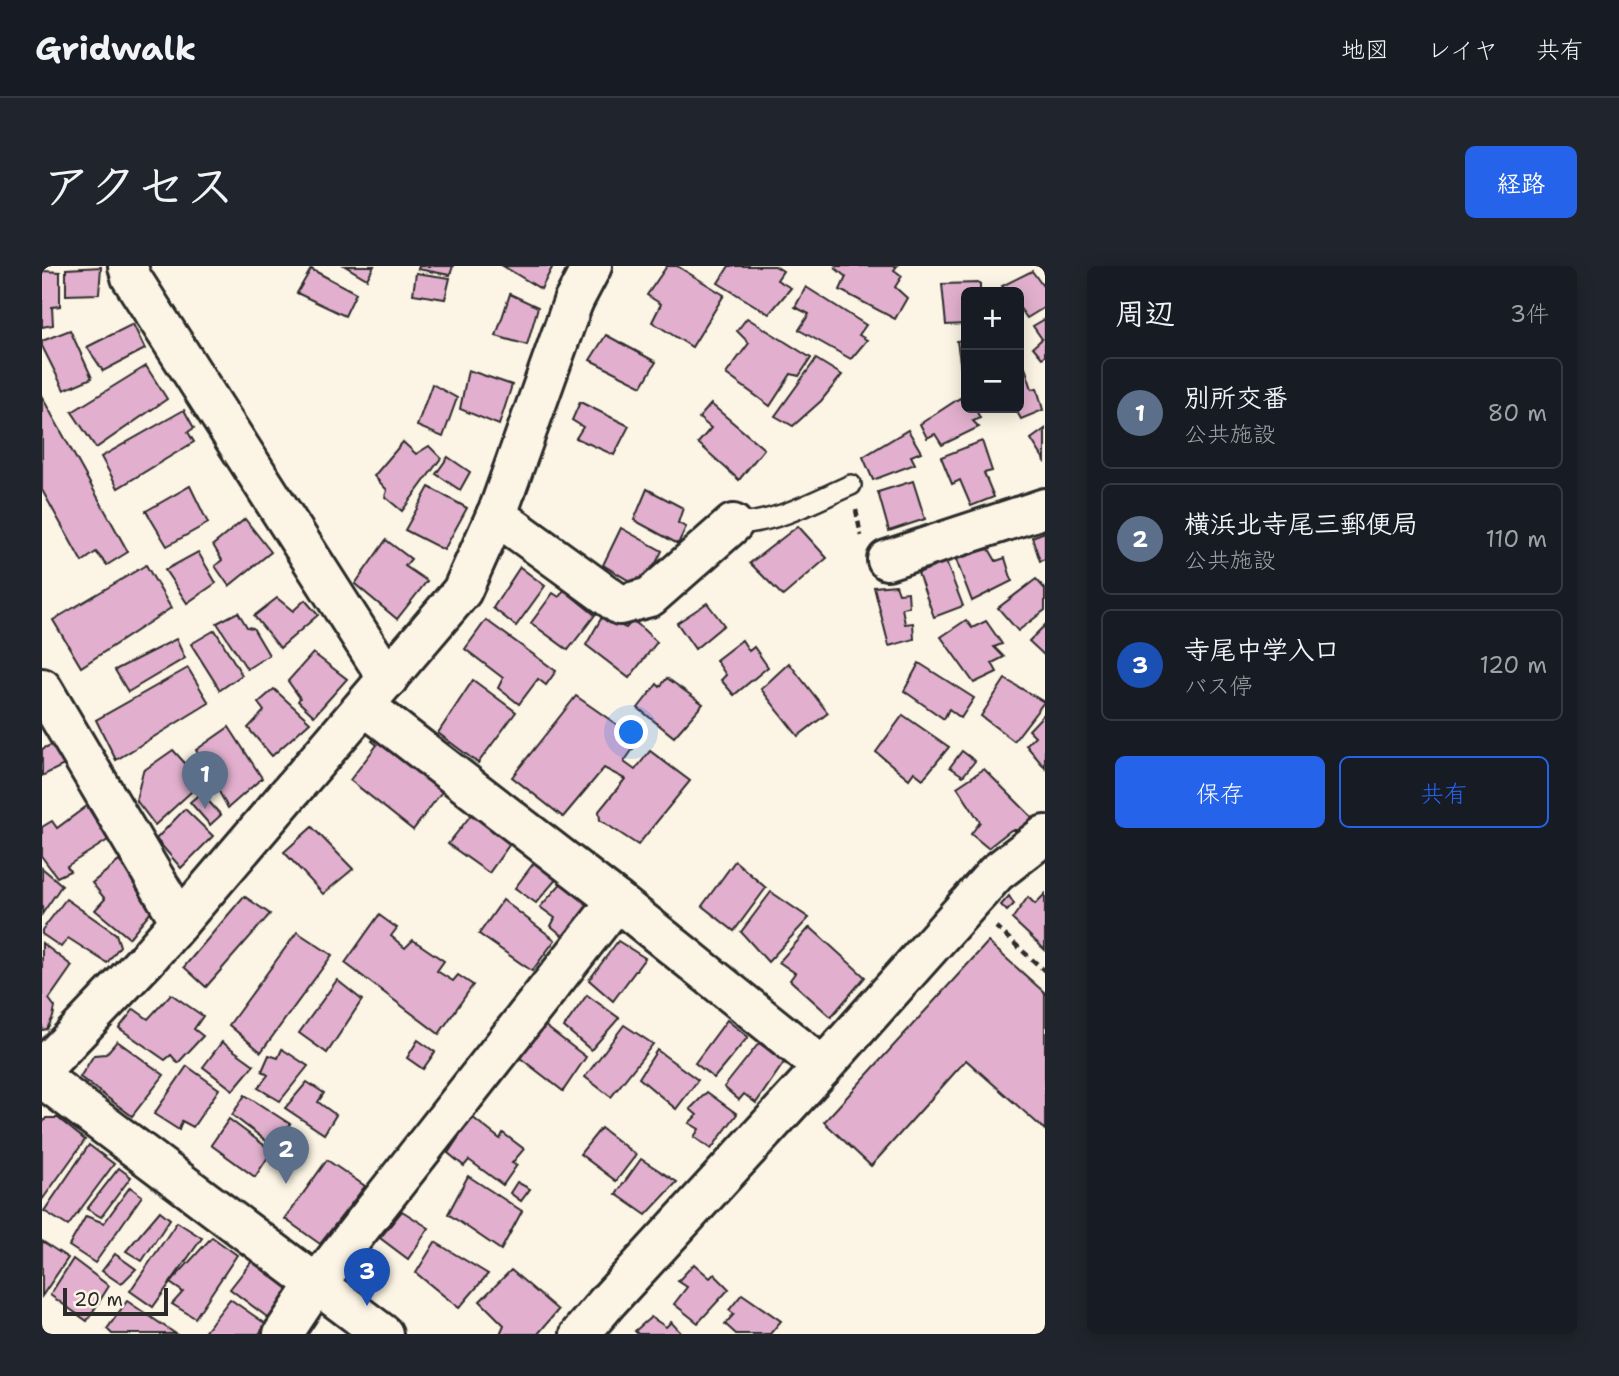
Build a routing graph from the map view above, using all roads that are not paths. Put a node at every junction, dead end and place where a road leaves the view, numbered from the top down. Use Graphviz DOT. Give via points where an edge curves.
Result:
graph roads {
  1 [pos="128,266"];
  2 [pos="592,266"];
  3 [pos="851,485"];
  4 [pos="1045,508"];
  5 [pos="496,515"];
  6 [pos="733,524"];
  7 [pos="887,560"];
  8 [pos="42,688"];
  9 [pos="377,692"];
  10 [pos="1041,844"];
  11 [pos="617,901"];
  12 [pos="180,921"];
  13 [pos="823,1067"];
  14 [pos="42,1069"];
  15 [pos="42,1078"];
  16 [pos="317,1283"];
  17 [pos="282,1334"];
  18 [pos="383,1334"];
  19 [pos="580,1334"];
  1 -- 9 [label="street"];
  2 -- 5 [label="street" via="573,302"];
  3 -- 6 [label="lane" via="791,511"];
  4 -- 7 [label="street"];
  5 -- 6 [label="street" via="620,605 650,597"];
  5 -- 9 [label="street" via="462,592"];
  8 -- 12 [label="street"];
  9 -- 11 [label="street"];
  9 -- 12 [label="street"];
  10 -- 13 [label="street" via="996,873"];
  11 -- 13 [label="street"];
  11 -- 16 [label="street"];
  12 -- 14 [label="street"];
  13 -- 19 [label="street"];
  15 -- 16 [label="street"];
  16 -- 17 [label="street"];
  16 -- 18 [label="street"];
}
